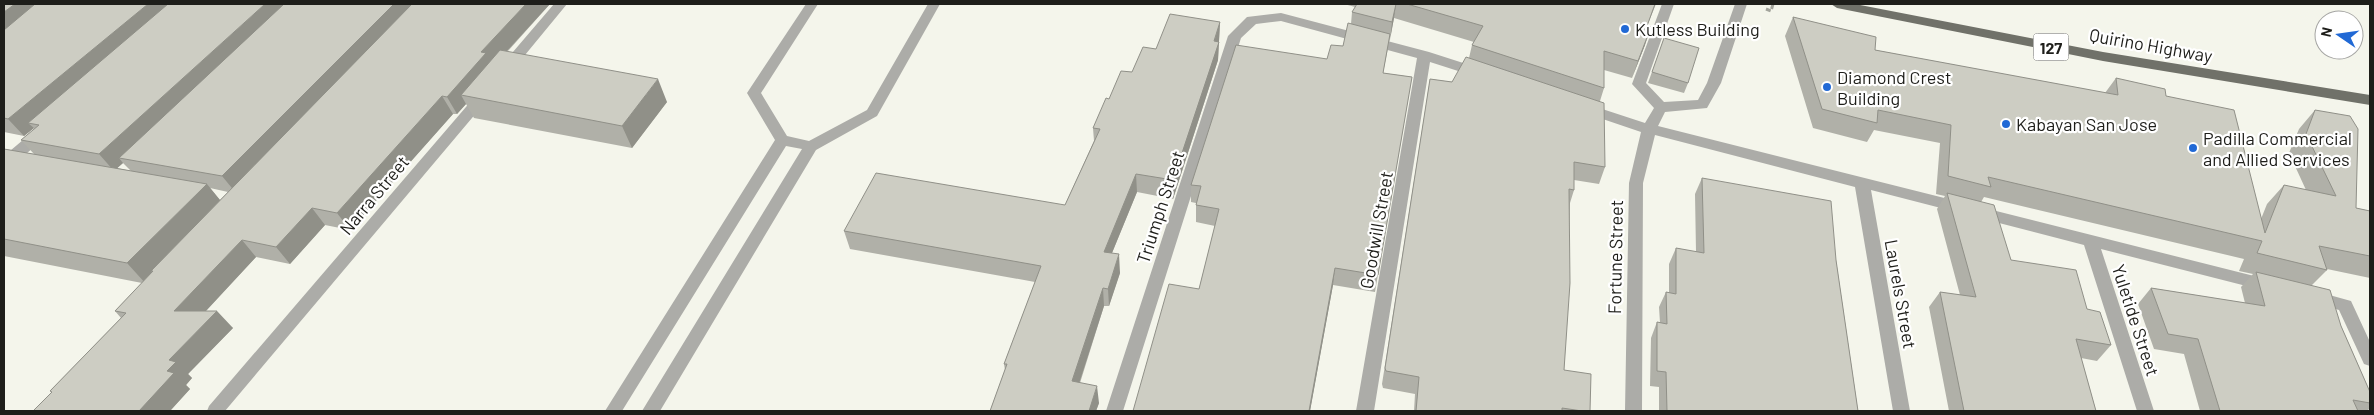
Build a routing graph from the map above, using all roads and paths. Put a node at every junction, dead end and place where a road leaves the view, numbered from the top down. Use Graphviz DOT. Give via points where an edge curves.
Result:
graph roads {
  1 [pos="561,4"];
  2 [pos="812,4"];
  3 [pos="934,4"];
  4 [pos="1668,4"];
  5 [pos="1741,4"];
  6 [pos="1838,4"];
  7 [pos="1424,55"];
  8 [pos="1490,77"];
  9 [pos="2370,100"];
  10 [pos="1574,104"];
  11 [pos="1661,107"];
  12 [pos="53,122"];
  13 [pos="1649,129"];
  14 [pos="782,140"];
  15 [pos="811,146"];
  16 [pos="6,159"];
  17 [pos="28,164"];
  18 [pos="1862,183"];
  19 [pos="2090,240"];
  20 [pos="2279,288"];
  21 [pos="2298,293"];
  22 [pos="2370,359"];
  23 [pos="215,411"];
  24 [pos="613,411"];
  25 [pos="651,411"];
  26 [pos="1114,411"];
  27 [pos="1365,411"];
  28 [pos="1633,411"];
  29 [pos="1901,411"];
  30 [pos="2145,411"];
  1 -- 23 [label="street, Narra Street"];
  2 -- 14 [label="street" via="754,93"];
  3 -- 15 [label="street" via="872,113"];
  4 -- 11 [label="street" via="1639,84"];
  5 -- 11 [label="street" via="1714,83 1702,105"];
  6 -- 9 [label="main road, Quirino Highway / 127" via="2102,56"];
  7 -- 8 [label="street"];
  7 -- 26 [label="street, Triumph Street" via="1280,17 1252,20 1235,36"];
  7 -- 27 [label="street, Goodwill Street"];
  10 -- 13 [label="street"];
  11 -- 13 [label="street, Fortune Street"];
  12 -- 16 [label="street"];
  13 -- 18 [label="street"];
  13 -- 28 [label="street, Fortune Street" via="1636,183"];
  14 -- 15 [label="street"];
  14 -- 24 [label="street"];
  15 -- 25 [label="street"];
  16 -- 17 [label="street"];
  18 -- 19 [label="street"];
  18 -- 29 [label="street, Laurels Street"];
  19 -- 20 [label="street"];
  19 -- 30 [label="street, Yuletide Street"];
  21 -- 22 [label="street" via="2345,304"];
}
